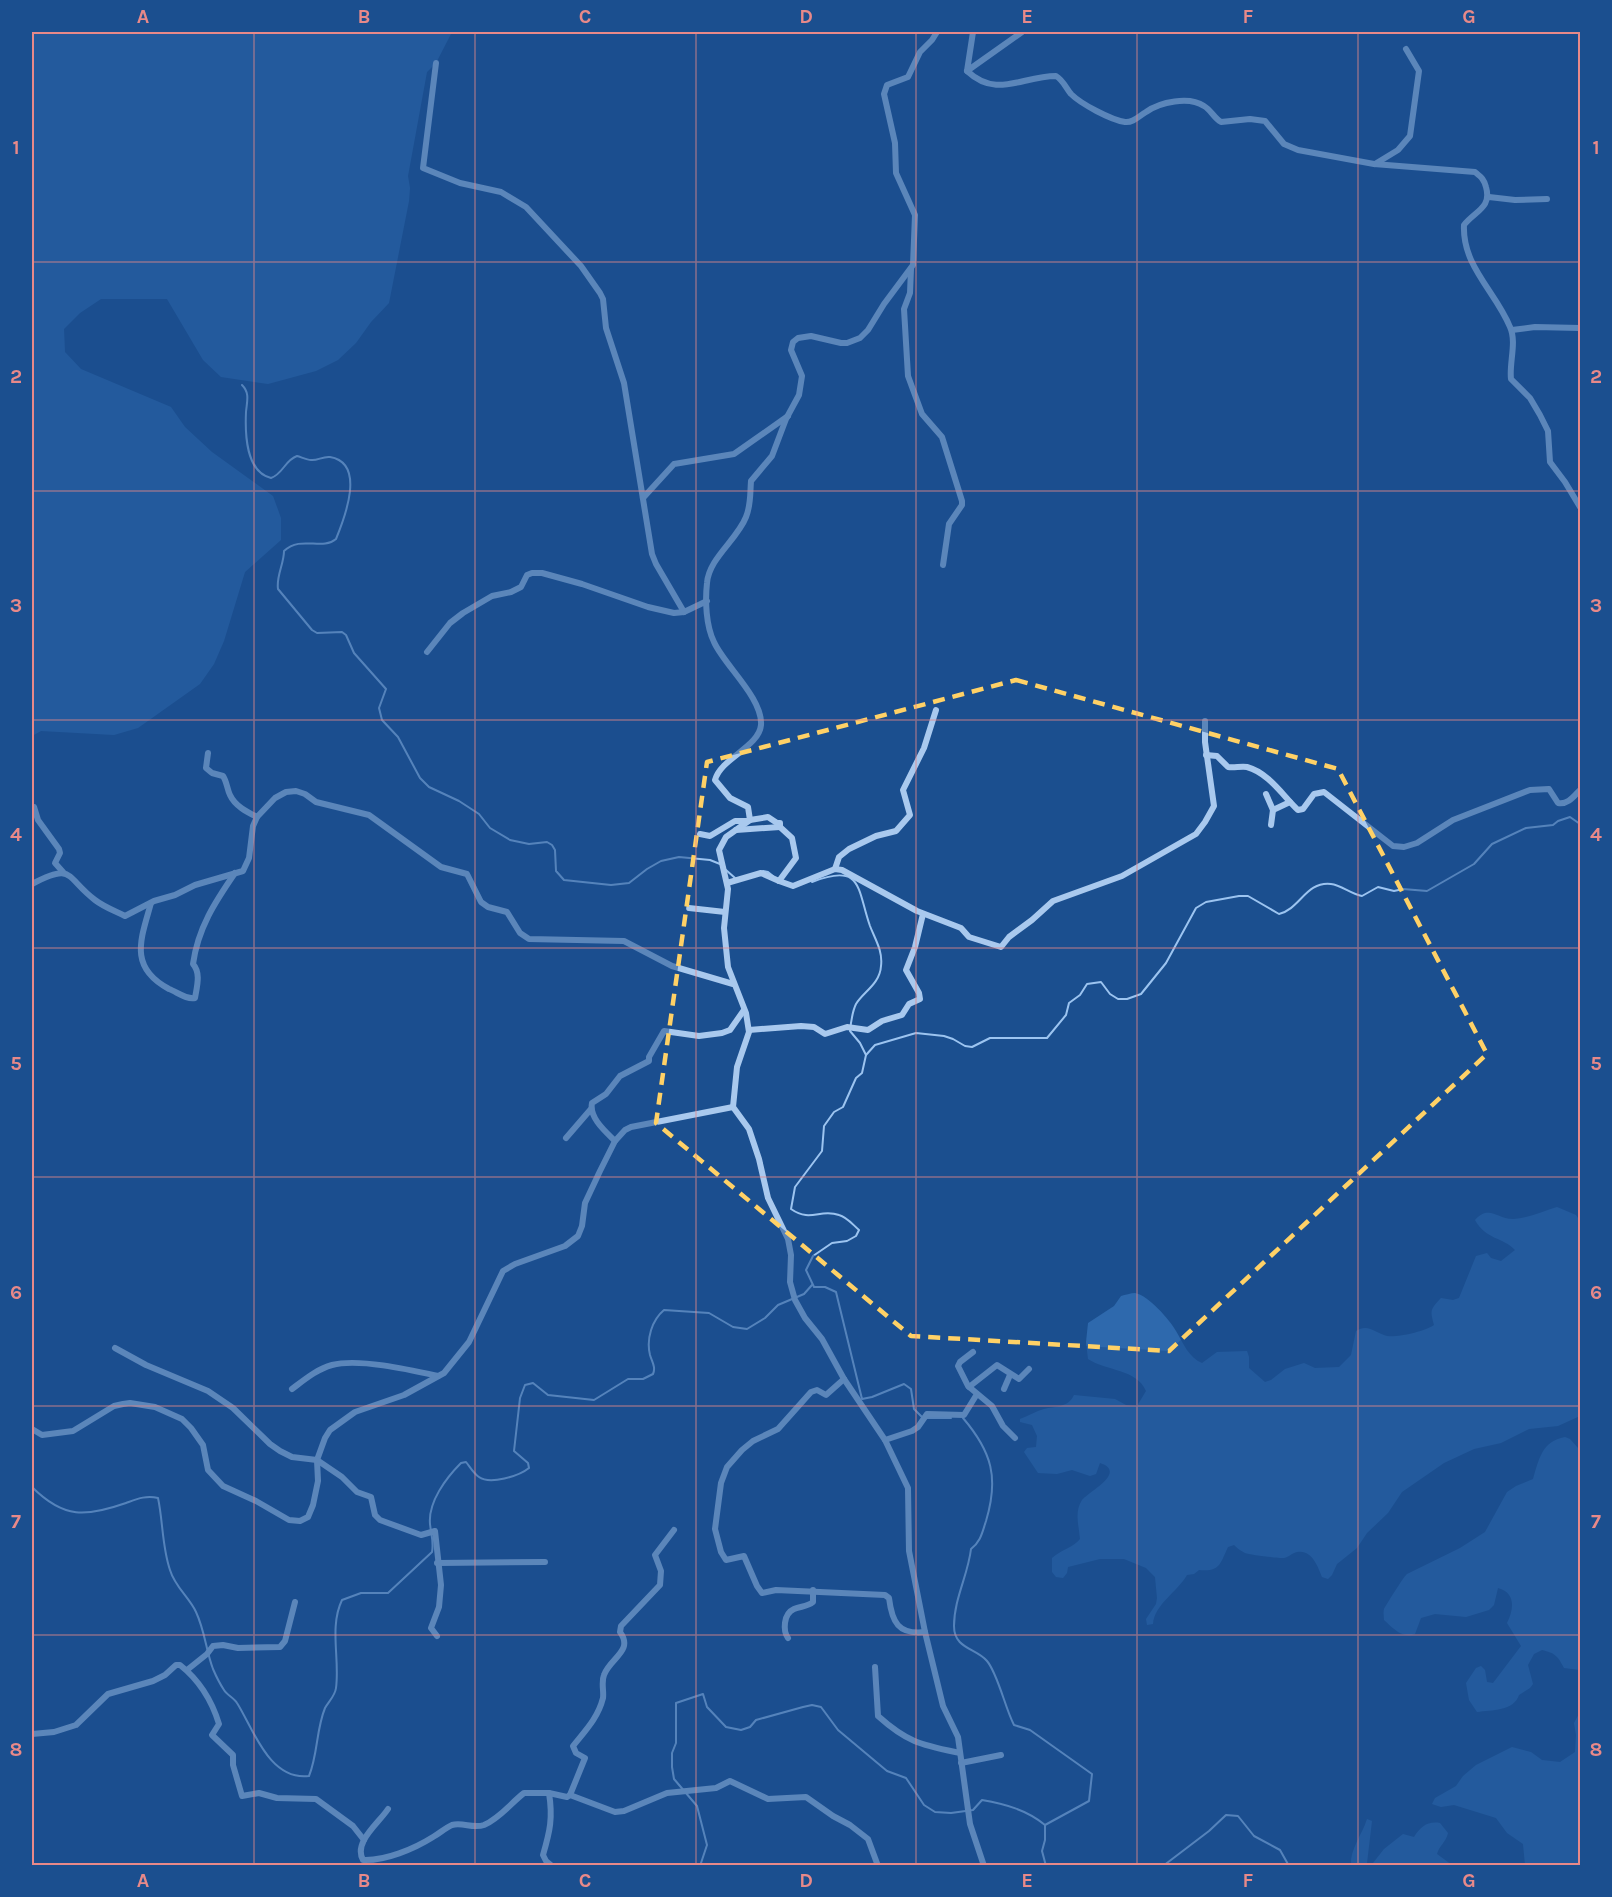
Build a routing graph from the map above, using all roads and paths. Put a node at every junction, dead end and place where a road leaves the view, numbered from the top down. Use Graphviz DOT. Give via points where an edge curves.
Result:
graph roads {
  1 [pos="937,32"];
  2 [pos="973,32"];
  3 [pos="1022,32"];
  4 [pos="1406,49"];
  5 [pos="436,63"];
  6 [pos="967,70"];
  7 [pos="1374,164"];
  8 [pos="1489,197"];
  9 [pos="1547,199"];
  10 [pos="911,268"];
  11 [pos="1581,328"];
  12 [pos="1512,330"];
  13 [pos="788,416"];
  14 [pos="643,498"];
  15 [pos="1581,507"];
  16 [pos="943,565"];
  17 [pos="707,601"];
  18 [pos="684,612"];
  19 [pos="427,652"];
  20 [pos="936,710"];
  21 [pos="1205,721"];
  22 [pos="208,753"];
  23 [pos="1206,755"];
  24 [pos="1581,790"];
  25 [pos="1266,794"];
  26 [pos="1290,802"];
  27 [pos="34,807"];
  28 [pos="1273,810"];
  29 [pos="257,817"];
  30 [pos="749,820"];
  31 [pos="1270,825"];
  32 [pos="780,827"];
  33 [pos="735,830"];
  34 [pos="700,834"];
  35 [pos="836,869"];
  36 [pos="64,872"];
  37 [pos="236,873"];
  38 [pos="779,881"];
  39 [pos="727,883"];
  40 [pos="32,884"];
  41 [pos="151,903"];
  42 [pos="689,908"];
  43 [pos="725,912"];
  44 [pos="922,914"];
  45 [pos="733,984"];
  46 [pos="744,1010"];
  47 [pos="749,1030"];
  48 [pos="733,1107"];
  49 [pos="591,1109"];
  50 [pos="566,1138"];
  51 [pos="615,1142"];
  52 [pos="115,1348"];
  53 [pos="973,1352"];
  54 [pos="1029,1369"];
  55 [pos="1010,1375"];
  56 [pos="439,1377"];
  57 [pos="844,1379"];
  58 [pos="969,1387"];
  59 [pos="292,1389"];
  60 [pos="1004,1389"];
  61 [pos="977,1394"];
  62 [pos="32,1429"];
  63 [pos="1015,1438"];
  64 [pos="885,1440"];
  65 [pos="318,1460"];
  66 [pos="674,1530"];
  67 [pos="545,1562"];
  68 [pos="437,1563"];
  69 [pos="813,1590"];
  70 [pos="295,1602"];
  71 [pos="925,1632"];
  72 [pos="437,1636"];
  73 [pos="788,1638"];
  74 [pos="875,1667"];
  75 [pos="186,1670"];
  76 [pos="32,1734"];
  77 [pos="960,1753"];
  78 [pos="1001,1755"];
  79 [pos="961,1763"];
  80 [pos="549,1793"];
  81 [pos="570,1795"];
  82 [pos="388,1809"];
  83 [pos="364,1840"];
  84 [pos="552,1866"];
  85 [pos="878,1866"];
  86 [pos="984,1866"];
  1 -- 10 [label="street" via="920,52 908,77 887,85 884,94 898,180 915,215"];
  2 -- 6 [label="street"];
  3 -- 6 [label="street"];
  4 -- 7 [label="street" via="1419,71 1410,136 1398,150"];
  5 -- 14 [label="street" via="423,168 460,183 501,192 526,207 594,284 603,299 606,328 624,383"];
  6 -- 7 [label="street" via="989,85 1056,76 1074,96 1125,122 1159,106 1183,100 1196,102 1221,122 1265,121 1284,144 1298,150"];
  7 -- 8 [label="street" via="1475,172 1484,179"];
  8 -- 9 [label="street" via="1515,201"];
  8 -- 12 [label="street" via="1464,225 1466,250"];
  10 -- 13 [label="street" via="868,330 855,341 841,343 811,336 793,342 791,350 802,381"];
  10 -- 16 [label="street" via="910,294 904,309 908,376 922,414 942,437 962,506 949,524"];
  11 -- 12 [label="street"];
  12 -- 15 [label="street" via="1511,379 1540,415 1548,431 1550,462"];
  13 -- 14 [label="street" via="734,454 670,466"];
  13 -- 17 [label="street" via="772,456 752,478 746,519 708,575"];
  14 -- 18 [label="street" via="656,564"];
  17 -- 18 [label="street"];
  17 -- 30 [label="street" via="714,642 752,698 760,722 753,740 717,773 715,780 730,798 749,808"];
  18 -- 19 [label="street" via="648,607 582,584 532,573 521,587 492,596 463,613"];
  20 -- 35 [label="street" via="924,748 903,790 910,815 897,831 849,849 840,857"];
  21 -- 23 [label="street"];
  22 -- 29 [label="street" via="206,768 223,776 234,802"];
  23 -- 26 [label="street" via="1217,756 1228,767 1245,767 1259,774"];
  23 -- 44 [label="street" via="1214,806 1196,834 1122,876 1053,901 1002,946 969,937 958,926"];
  24 -- 26 [label="street" via="1560,804 1549,789 1530,790 1453,820 1404,847 1385,842 1324,792 1314,794 1302,810"];
  25 -- 28 [label="street"];
  26 -- 28 [label="street"];
  27 -- 36 [label="street" via="38,820 60,851 55,863"];
  28 -- 31 [label="street"];
  29 -- 37 [label="street" via="247,864"];
  29 -- 45 [label="street" via="275,798 296,791 316,802 369,815 441,867 467,874 481,902 507,912 520,933 529,939 624,941 672,966"];
  30 -- 32 [label="street" via="768,817 780,823"];
  30 -- 33 [label="street"];
  30 -- 34 [label="street" via="735,821 710,836"];
  32 -- 33 [label="street"];
  32 -- 38 [label="street" via="792,838 796,858"];
  33 -- 39 [label="street" via="719,850"];
  35 -- 38 [label="street" via="798,885"];
  35 -- 44 [label="street"];
  36 -- 40 [label="street"];
  36 -- 41 [label="street" via="94,900 125,916"];
  37 -- 41 [label="street"];
  37 -- 41 [label="street" via="213,906 196,943 195,998 154,979 140,961"];
  38 -- 39 [label="street" via="761,873"];
  39 -- 43 [label="street"];
  42 -- 43 [label="street"];
  43 -- 45 [label="street" via="724,936"];
  44 -- 47 [label="street" via="906,970 920,999 909,1004 902,1015 868,1030 844,1028 825,1034 814,1027"];
  45 -- 46 [label="street"];
  46 -- 47 [label="street"];
  46 -- 49 [label="street" via="730,1030 722,1033 699,1036 663,1031 649,1061 620,1076 606,1094 592,1103"];
  47 -- 48 [label="street" via="737,1067"];
  48 -- 51 [label="street" via="630,1127"];
  48 -- 57 [label="street" via="749,1129 768,1198 788,1239 789,1277 795,1300"];
  49 -- 50 [label="street"];
  49 -- 51 [label="street"];
  51 -- 56 [label="street" via="585,1203 579,1236 565,1246 503,1271 469,1342"];
  52 -- 65 [label="street" via="208,1391 280,1451 292,1457"];
  53 -- 58 [label="street" via="958,1365"];
  54 -- 55 [label="street" via="1020,1379"];
  55 -- 58 [label="street" via="997,1365"];
  55 -- 60 [label="street"];
  56 -- 59 [label="street" via="347,1362 317,1371"];
  56 -- 65 [label="street" via="338,1423 325,1438"];
  57 -- 64 [label="street"];
  57 -- 69 [label="street" via="826,1395 817,1390 811,1392 778,1429 742,1450 727,1467 719,1491 715,1529 724,1559 744,1556 762,1593"];
  58 -- 61 [label="street"];
  61 -- 63 [label="street" via="992,1406"];
  61 -- 64 [label="street" via="964,1415 926,1415 912,1431"];
  62 -- 65 [label="street" via="42,1435 73,1431 114,1406 130,1402 155,1407 182,1419 191,1428 203,1444 208,1470 218,1481 296,1522 308,1517 314,1505"];
  64 -- 71 [label="street" via="909,1491 909,1551"];
  65 -- 68 [label="street" via="359,1493 371,1497 380,1520 421,1534 435,1532"];
  66 -- 81 [label="street" via="655,1555 661,1571 660,1585 621,1626 626,1645 604,1674 602,1699 594,1722 573,1746 585,1758"];
  67 -- 68 [label="street"];
  68 -- 72 [label="street" via="440,1597 431,1626"];
  69 -- 71 [label="street" via="885,1595 890,1598 898,1626 906,1631"];
  69 -- 73 [label="street" via="810,1605 788,1614 784,1623"];
  70 -- 75 [label="street" via="280,1647 213,1646"];
  71 -- 77 [label="street"];
  74 -- 77 [label="street" via="878,1716 918,1744"];
  75 -- 76 [label="street" via="178,1665 153,1681 108,1694 76,1725"];
  75 -- 83 [label="street" via="212,1704 219,1723 212,1735 233,1755 242,1796 316,1799 353,1826"];
  77 -- 79 [label="street"];
  78 -- 79 [label="street"];
  79 -- 86 [label="street" via="968,1811"];
  80 -- 81 [label="street"];
  80 -- 83 [label="street" via="524,1793 485,1824 456,1824 382,1858 361,1859"];
  80 -- 84 [label="street" via="551,1828 543,1855"];
  81 -- 85 [label="street" via="615,1812 661,1794 719,1788 730,1781 768,1799 806,1797 867,1839"];
  82 -- 83 [label="street"];
}
